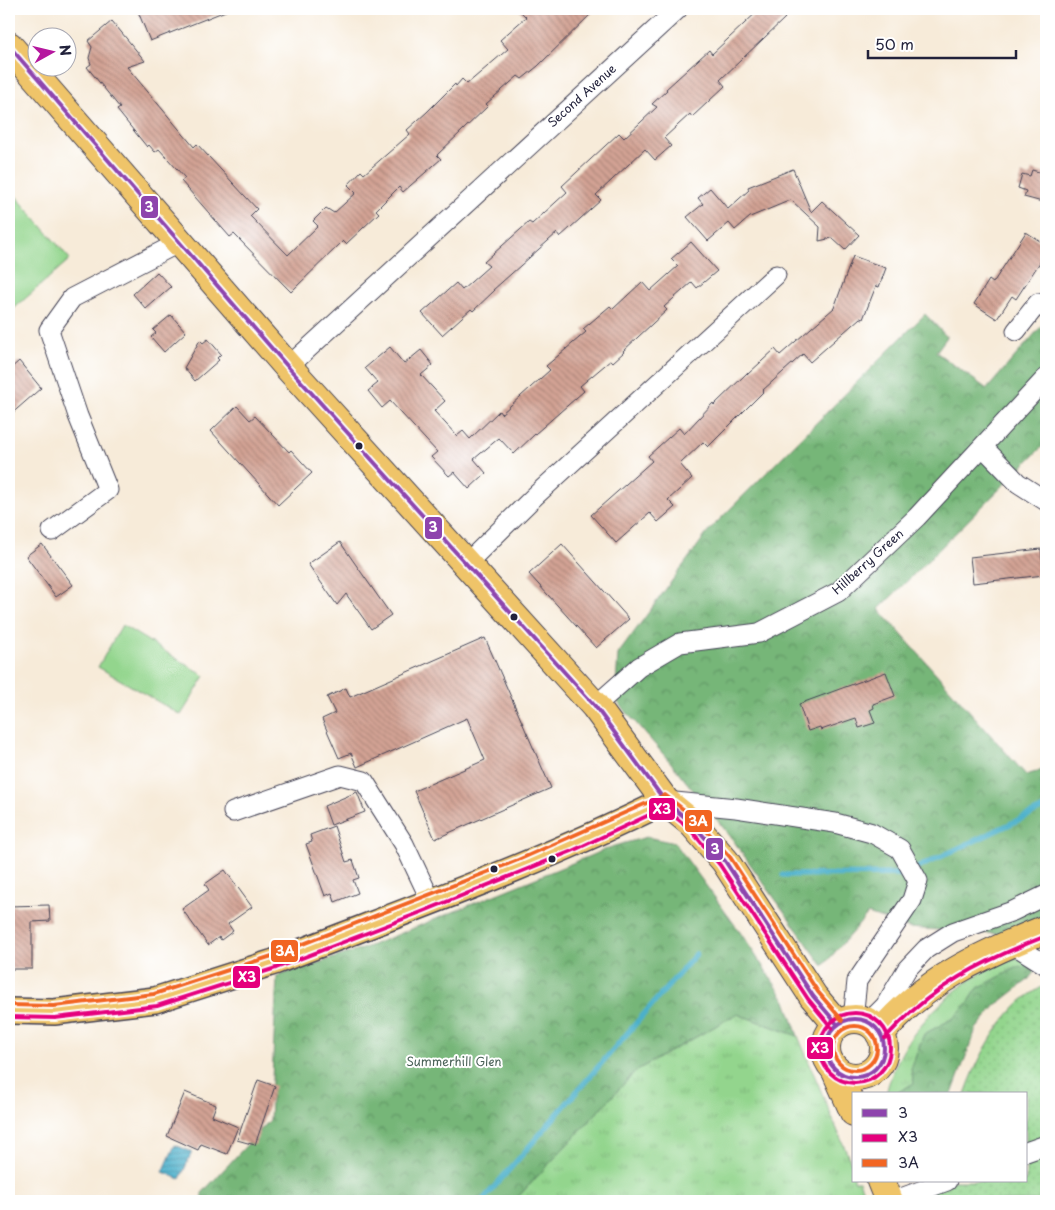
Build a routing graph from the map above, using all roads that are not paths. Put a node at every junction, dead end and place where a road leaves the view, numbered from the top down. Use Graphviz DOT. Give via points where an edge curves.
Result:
graph roads {
  1 [pos="678,9"];
  2 [pos="9,46"];
  3 [pos="178,243"];
  4 [pos="776,275"];
  5 [pos="1044,301"];
  6 [pos="1016,331"];
  7 [pos="288,367"];
  8 [pos="1046,378"];
  9 [pos="983,447"];
  10 [pos="1046,501"];
  11 [pos="52,531"];
  12 [pos="466,564"];
  13 [pos="595,706"];
  14 [pos="665,801"];
  15 [pos="233,812"];
  16 [pos="1046,895"];
  17 [pos="431,901"];
  18 [pos="1046,929"];
  19 [pos="1011,943"];
  20 [pos="1046,965"];
  21 [pos="9,1010"];
  22 [pos="860,1025"];
  23 [pos="835,1069"];
  24 [pos="872,1082"];
  25 [pos="852,1107"];
  26 [pos="1046,1145"];
  27 [pos="1028,1151"];
  28 [pos="943,1182"];
  29 [pos="893,1194"];
  1 -- 7 [label="street, Second Avenue"];
  2 -- 3 [label="highway"];
  3 -- 7 [label="highway"];
  3 -- 11 [label="street" via="72,298 49,330 78,416 108,490"];
  4 -- 12 [label="street" via="535,496"];
  5 -- 6 [label="street"];
  7 -- 12 [label="highway"];
  8 -- 9 [label="street, Hillberry Green"];
  9 -- 10 [label="street" via="1018,483"];
  9 -- 13 [label="street, Hillberry Green" via="917,517 838,592 759,633 680,643 639,668"];
  12 -- 13 [label="highway"];
  13 -- 14 [label="highway"];
  14 -- 17 [label="main road" via="525,865"];
  14 -- 22 [label="highway" via="692,824 725,861 813,996"];
  14 -- 22 [label="street" via="835,823 872,833 900,849 918,881 912,900 857,981"];
  15 -- 17 [label="street" via="340,775 364,781 404,844"];
  16 -- 22 [label="street" via="1013,911 954,932 926,949 907,969 884,1006"];
  17 -- 21 [label="main road" via="274,962 155,1000 54,1012"];
  18 -- 19 [label="highway"];
  19 -- 20 [label="street"];
  19 -- 22 [label="highway" via="956,970 895,1016"];
  22 -- 23 [label="highway" via="830,1032 826,1051"];
  22 -- 24 [label="highway" via="884,1050"];
  23 -- 24 [label="highway"];
  23 -- 25 [label="highway"];
  26 -- 27 [label="street"];
  28 -- 29 [label="street"];
}
